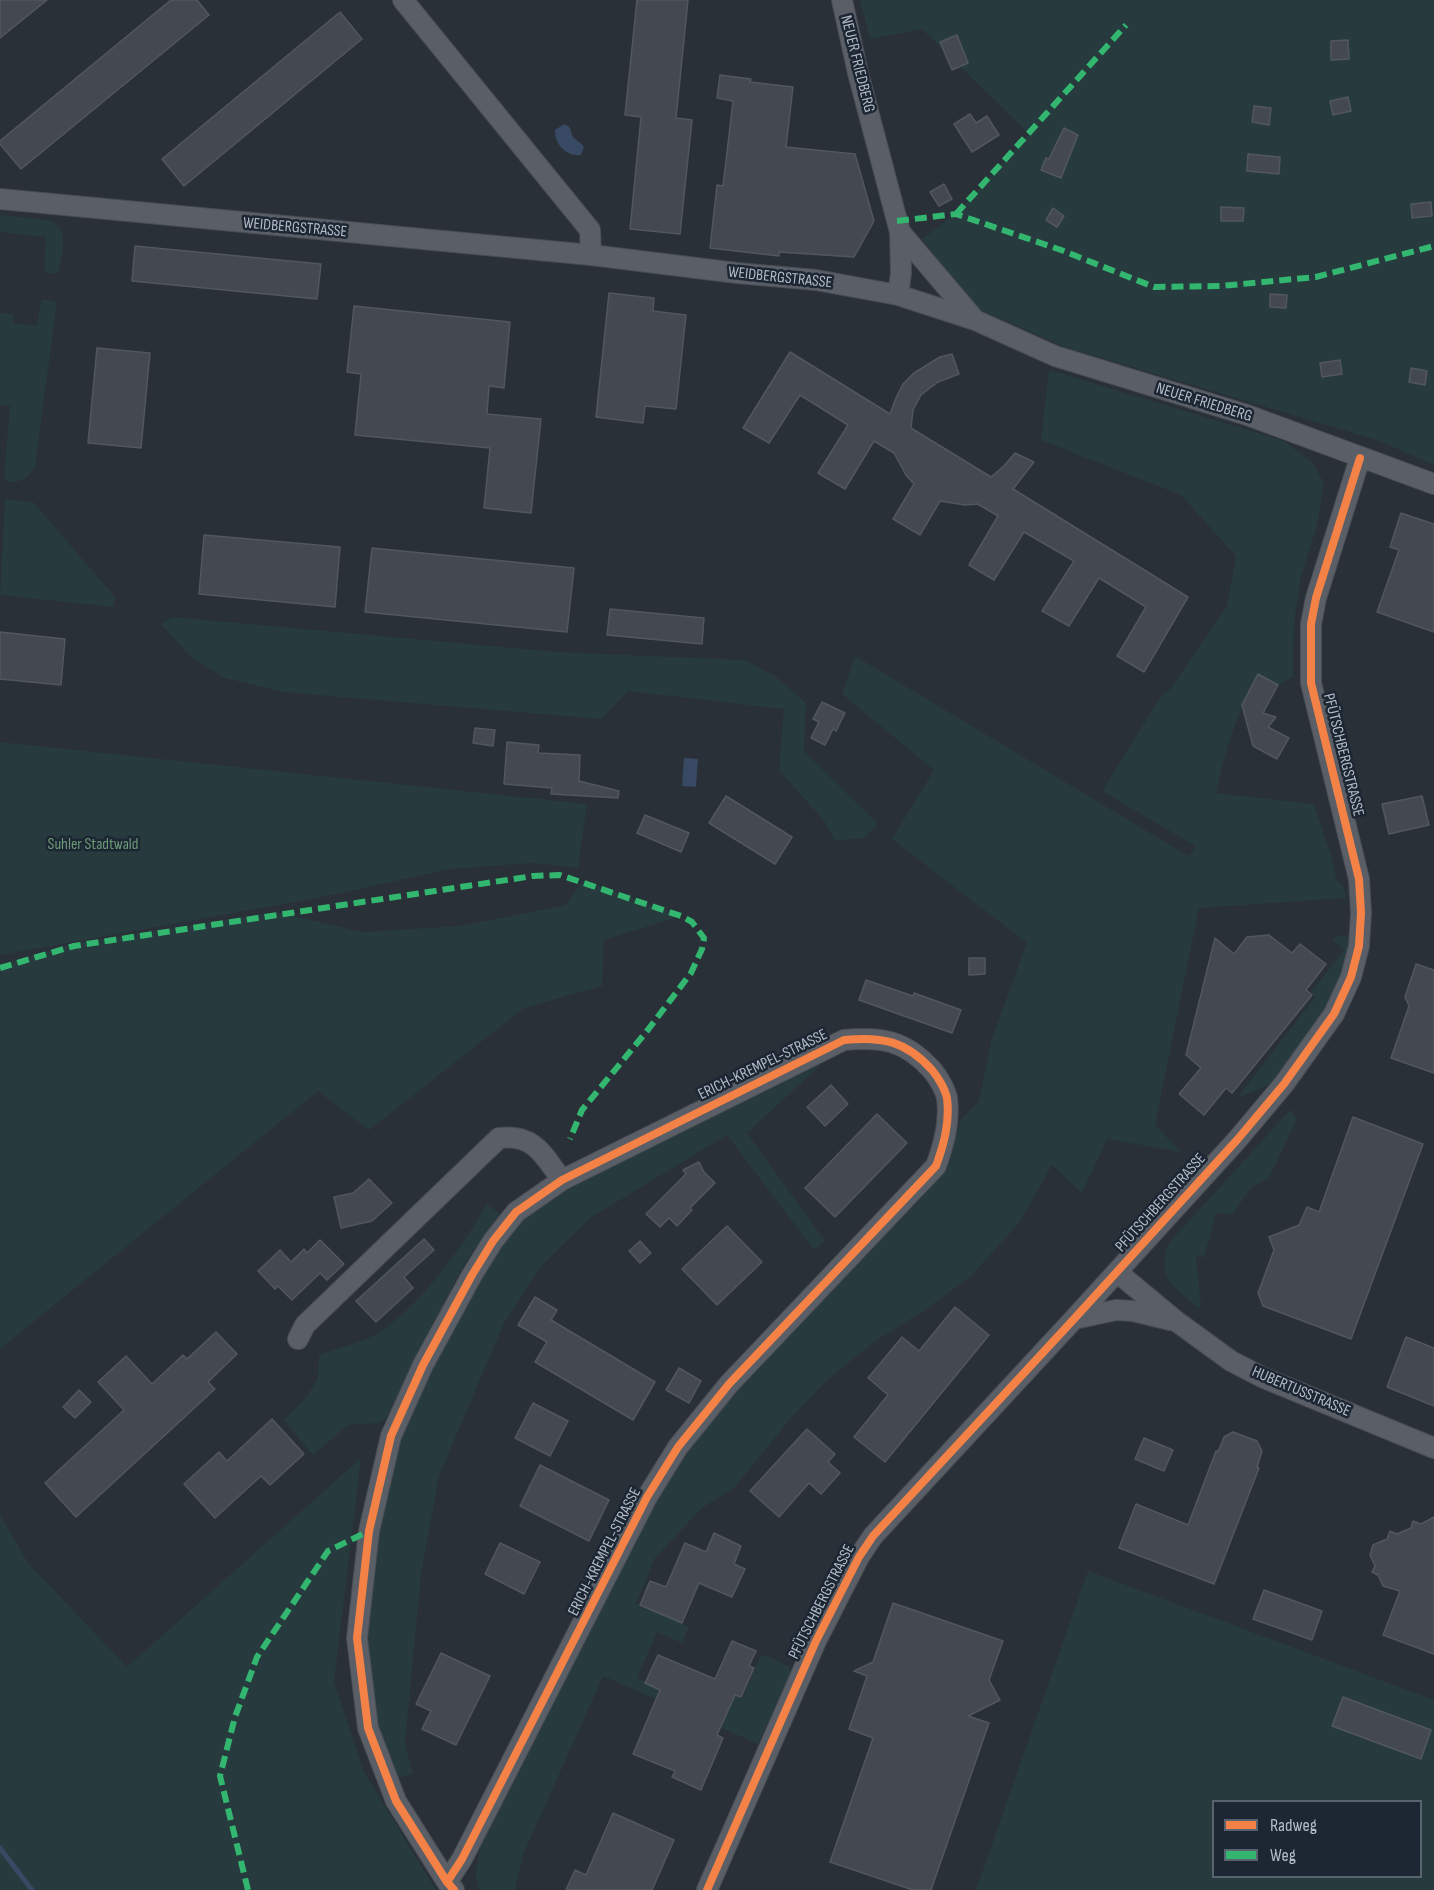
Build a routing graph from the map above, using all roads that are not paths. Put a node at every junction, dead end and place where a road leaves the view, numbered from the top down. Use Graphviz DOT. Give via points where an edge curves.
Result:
graph roads {
  1 [pos="403,0"];
  2 [pos="842,0"];
  3 [pos="0,199"];
  4 [pos="900,232"];
  5 [pos="591,255"];
  6 [pos="898,295"];
  7 [pos="975,320"];
  8 [pos="1360,458"];
  9 [pos="1434,484"];
  10 [pos="562,1180"];
  11 [pos="1117,1272"];
  12 [pos="1074,1320"];
  13 [pos="1176,1321"];
  14 [pos="298,1339"];
  15 [pos="1434,1448"];
  16 [pos="450,1886"];
  17 [pos="706,1890"];
  1 -- 5 [label="street" via="590,230"];
  2 -- 4 [label="street, NEUER FRIEDBERG"];
  3 -- 5 [label="street, WEIDBERGSTRASSE"];
  4 -- 6 [label="street, NEUER FRIEDBERG"];
  4 -- 7 [label="street, NEUER FRIEDBERG"];
  5 -- 6 [label="street, WEIDBERGSTRASSE" via="816,280"];
  6 -- 7 [label="street, NEUER FRIEDBERG"];
  7 -- 8 [label="street, NEUER FRIEDBERG" via="1054,356 1247,415"];
  8 -- 9 [label="street, NEUER FRIEDBERG"];
  8 -- 11 [label="street, PFÜTSCHBERGSTRASSE" via="1317,598 1310,652 1311,682 1359,879 1359,946 1351,977 1334,1014 1284,1084"];
  10 -- 14 [label="street" via="529,1141 515,1136 499,1138 305,1325"];
  10 -- 16 [label="street, ERICH-KREMPEL-STRASSE" via="516,1212 493,1240 461,1295 390,1436 369,1531 357,1638 368,1728 396,1802"];
  10 -- 16 [label="street, ERICH-KREMPEL-STRASSE" via="844,1040 889,1041 918,1054 937,1076 947,1097 946,1139 936,1166 729,1384 672,1457 647,1497"];
  11 -- 12 [label="street, PFÜTSCHBERGSTRASSE"];
  11 -- 13 [label="street, HUBERTUSSTRASSE"];
  12 -- 13 [label="street, HUBERTUSSTRASSE" via="1116,1310"];
  12 -- 17 [label="street, PFÜTSCHBERGSTRASSE" via="890,1516 859,1557 816,1641"];
  13 -- 15 [label="street, HUBERTUSSTRASSE" via="1231,1361 1264,1378"];
}
